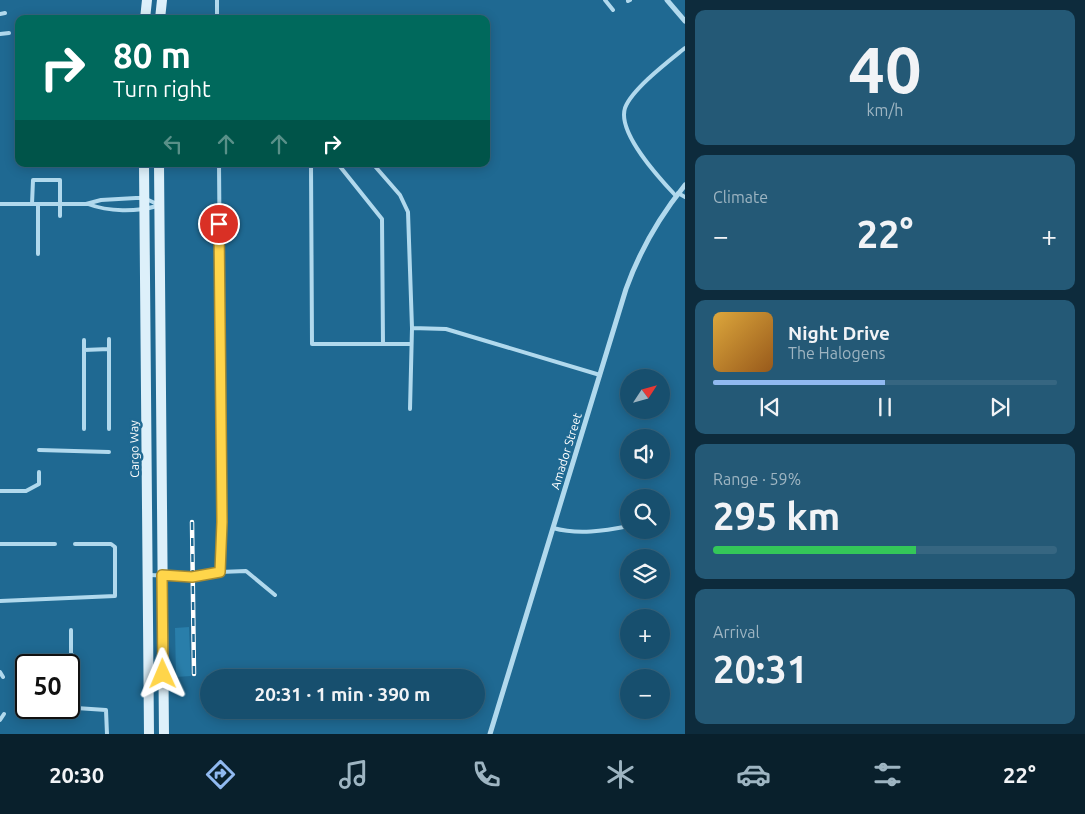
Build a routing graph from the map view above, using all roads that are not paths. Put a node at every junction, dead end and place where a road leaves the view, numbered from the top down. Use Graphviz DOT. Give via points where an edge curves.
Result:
graph roads {
  1 [pos="147,0"];
  2 [pos="162,0"];
  3 [pos="217,0"];
  4 [pos="605,0"];
  5 [pos="667,0"];
  6 [pos="613,10"];
  7 [pos="145,15"];
  8 [pos="160,15"];
  9 [pos="217,15"];
  10 [pos="685,21"];
  11 [pos="9,33"];
  12 [pos="0,34"];
  13 [pos="685,48"];
  14 [pos="144,167"];
  15 [pos="159,167"];
  16 [pos="219,167"];
  17 [pos="312,167"];
  18 [pos="340,167"];
  19 [pos="376,167"];
  20 [pos="685,185"];
  21 [pos="677,194"];
  22 [pos="685,197"];
  23 [pos="0,204"];
  24 [pos="32,204"];
  25 [pos="38,204"];
  26 [pos="60,204"];
  27 [pos="86,204"];
  28 [pos="144,204"];
  29 [pos="159,205"];
  30 [pos="60,216"];
  31 [pos="38,254"];
  32 [pos="412,328"];
  33 [pos="109,339"];
  34 [pos="84,340"];
  35 [pos="384,344"];
  36 [pos="411,344"];
  37 [pos="109,349"];
  38 [pos="84,350"];
  39 [pos="600,375"];
  40 [pos="410,410"];
  41 [pos="84,429"];
  42 [pos="109,429"];
  43 [pos="39,450"];
  44 [pos="109,452"];
  45 [pos="39,472"];
  46 [pos="0,491"];
  47 [pos="553,528"];
  48 [pos="620,528"];
  49 [pos="0,544"];
  50 [pos="55,544"];
  51 [pos="75,544"];
  52 [pos="220,572"];
  53 [pos="147,574"];
  54 [pos="162,575"];
  55 [pos="275,595"];
  56 [pos="0,600"];
  57 [pos="71,630"];
  58 [pos="0,672"];
  59 [pos="3,677"];
  60 [pos="4,714"];
  61 [pos="0,720"];
  62 [pos="107,734"];
  63 [pos="149,734"];
  64 [pos="164,734"];
  65 [pos="490,734"];
  1 -- 7 [label="main road"];
  2 -- 8 [label="main road"];
  3 -- 9 [label="lane"];
  4 -- 6 [label="lane"];
  5 -- 10 [label="street"];
  11 -- 12 [label="lane"];
  13 -- 21 [label="lane" via="635,94 624,111 640,154"];
  14 -- 28 [label="main road, Cargo Way"];
  15 -- 29 [label="main road"];
  16 -- 52 [label="lane"];
  17 -- 35 [label="lane" via="312,344"];
  18 -- 35 [label="lane" via="382,219"];
  19 -- 32 [label="lane" via="400,195 408,212"];
  20 -- 21 [label="street, Amador Street"];
  21 -- 22 [label="lane"];
  21 -- 39 [label="street, Amador Street" via="658,220 635,264"];
  23 -- 24 [label="lane"];
  24 -- 25 [label="lane"];
  24 -- 26 [label="lane" via="33,180 60,180"];
  25 -- 26 [label="lane"];
  25 -- 31 [label="lane"];
  26 -- 27 [label="lane"];
  26 -- 30 [label="lane"];
  27 -- 28 [label="lane" via="101,200"];
  27 -- 28 [label="lane" via="101,209"];
  28 -- 29 [label="lane"];
  28 -- 29 [label="lane"];
  28 -- 53 [label="main road, Cargo Way"];
  29 -- 54 [label="main road"];
  32 -- 36 [label="lane"];
  32 -- 39 [label="lane" via="446,329"];
  33 -- 37 [label="lane"];
  34 -- 38 [label="lane"];
  35 -- 36 [label="lane"];
  36 -- 40 [label="lane"];
  37 -- 38 [label="lane"];
  37 -- 42 [label="lane"];
  38 -- 41 [label="lane"];
  39 -- 47 [label="street, Amador Street"];
  43 -- 44 [label="lane"];
  45 -- 46 [label="lane" via="38,484 26,491"];
  47 -- 48 [label="lane" via="568,532"];
  47 -- 65 [label="street, Amador Street"];
  49 -- 50 [label="lane"];
  51 -- 56 [label="lane" via="111,544 115,547 115,596"];
  52 -- 54 [label="lane" via="192,577"];
  52 -- 55 [label="lane" via="246,571"];
  53 -- 54 [label="lane"];
  53 -- 63 [label="main road, Cargo Way"];
  54 -- 64 [label="main road"];
  57 -- 62 [label="lane" via="71,653 76,660 76,708 106,710"];
  58 -- 59 [label="lane"];
  60 -- 61 [label="lane"];
}
